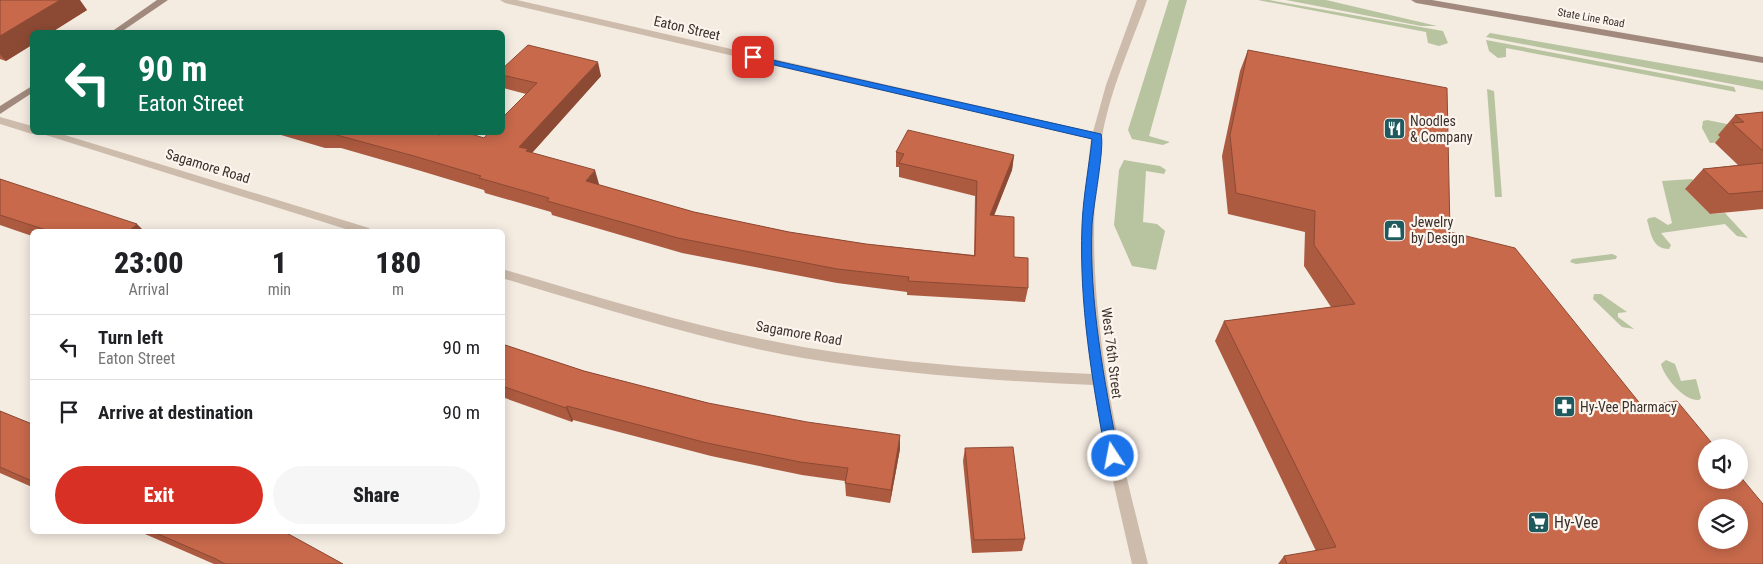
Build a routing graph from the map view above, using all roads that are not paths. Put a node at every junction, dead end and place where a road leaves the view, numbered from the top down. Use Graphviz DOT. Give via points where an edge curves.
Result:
graph roads {
  1 [pos="163,0"];
  2 [pos="505,0"];
  3 [pos="1142,0"];
  4 [pos="1416,0"];
  5 [pos="118,30"];
  6 [pos="1763,60"];
  7 [pos="30,90"];
  8 [pos="0,111"];
  9 [pos="0,120"];
  10 [pos="30,129"];
  11 [pos="52,135"];
  12 [pos="1097,137"];
  13 [pos="359,229"];
  14 [pos="505,274"];
  15 [pos="1098,380"];
  16 [pos="1140,564"];
  1 -- 5 [label="main road"];
  2 -- 12 [label="street, Eaton Street"];
  3 -- 12 [label="street, West 76th Street"];
  4 -- 6 [label="main road, State Line Road"];
  7 -- 8 [label="main road"];
  9 -- 10 [label="street"];
  11 -- 13 [label="street, Sagamore Road"];
  12 -- 15 [label="street, West 76th Street" via="1087,225 1088,286"];
  14 -- 15 [label="street, Sagamore Road" via="672,323 801,352 936,371"];
  15 -- 16 [label="street, West 76th Street"];
}
